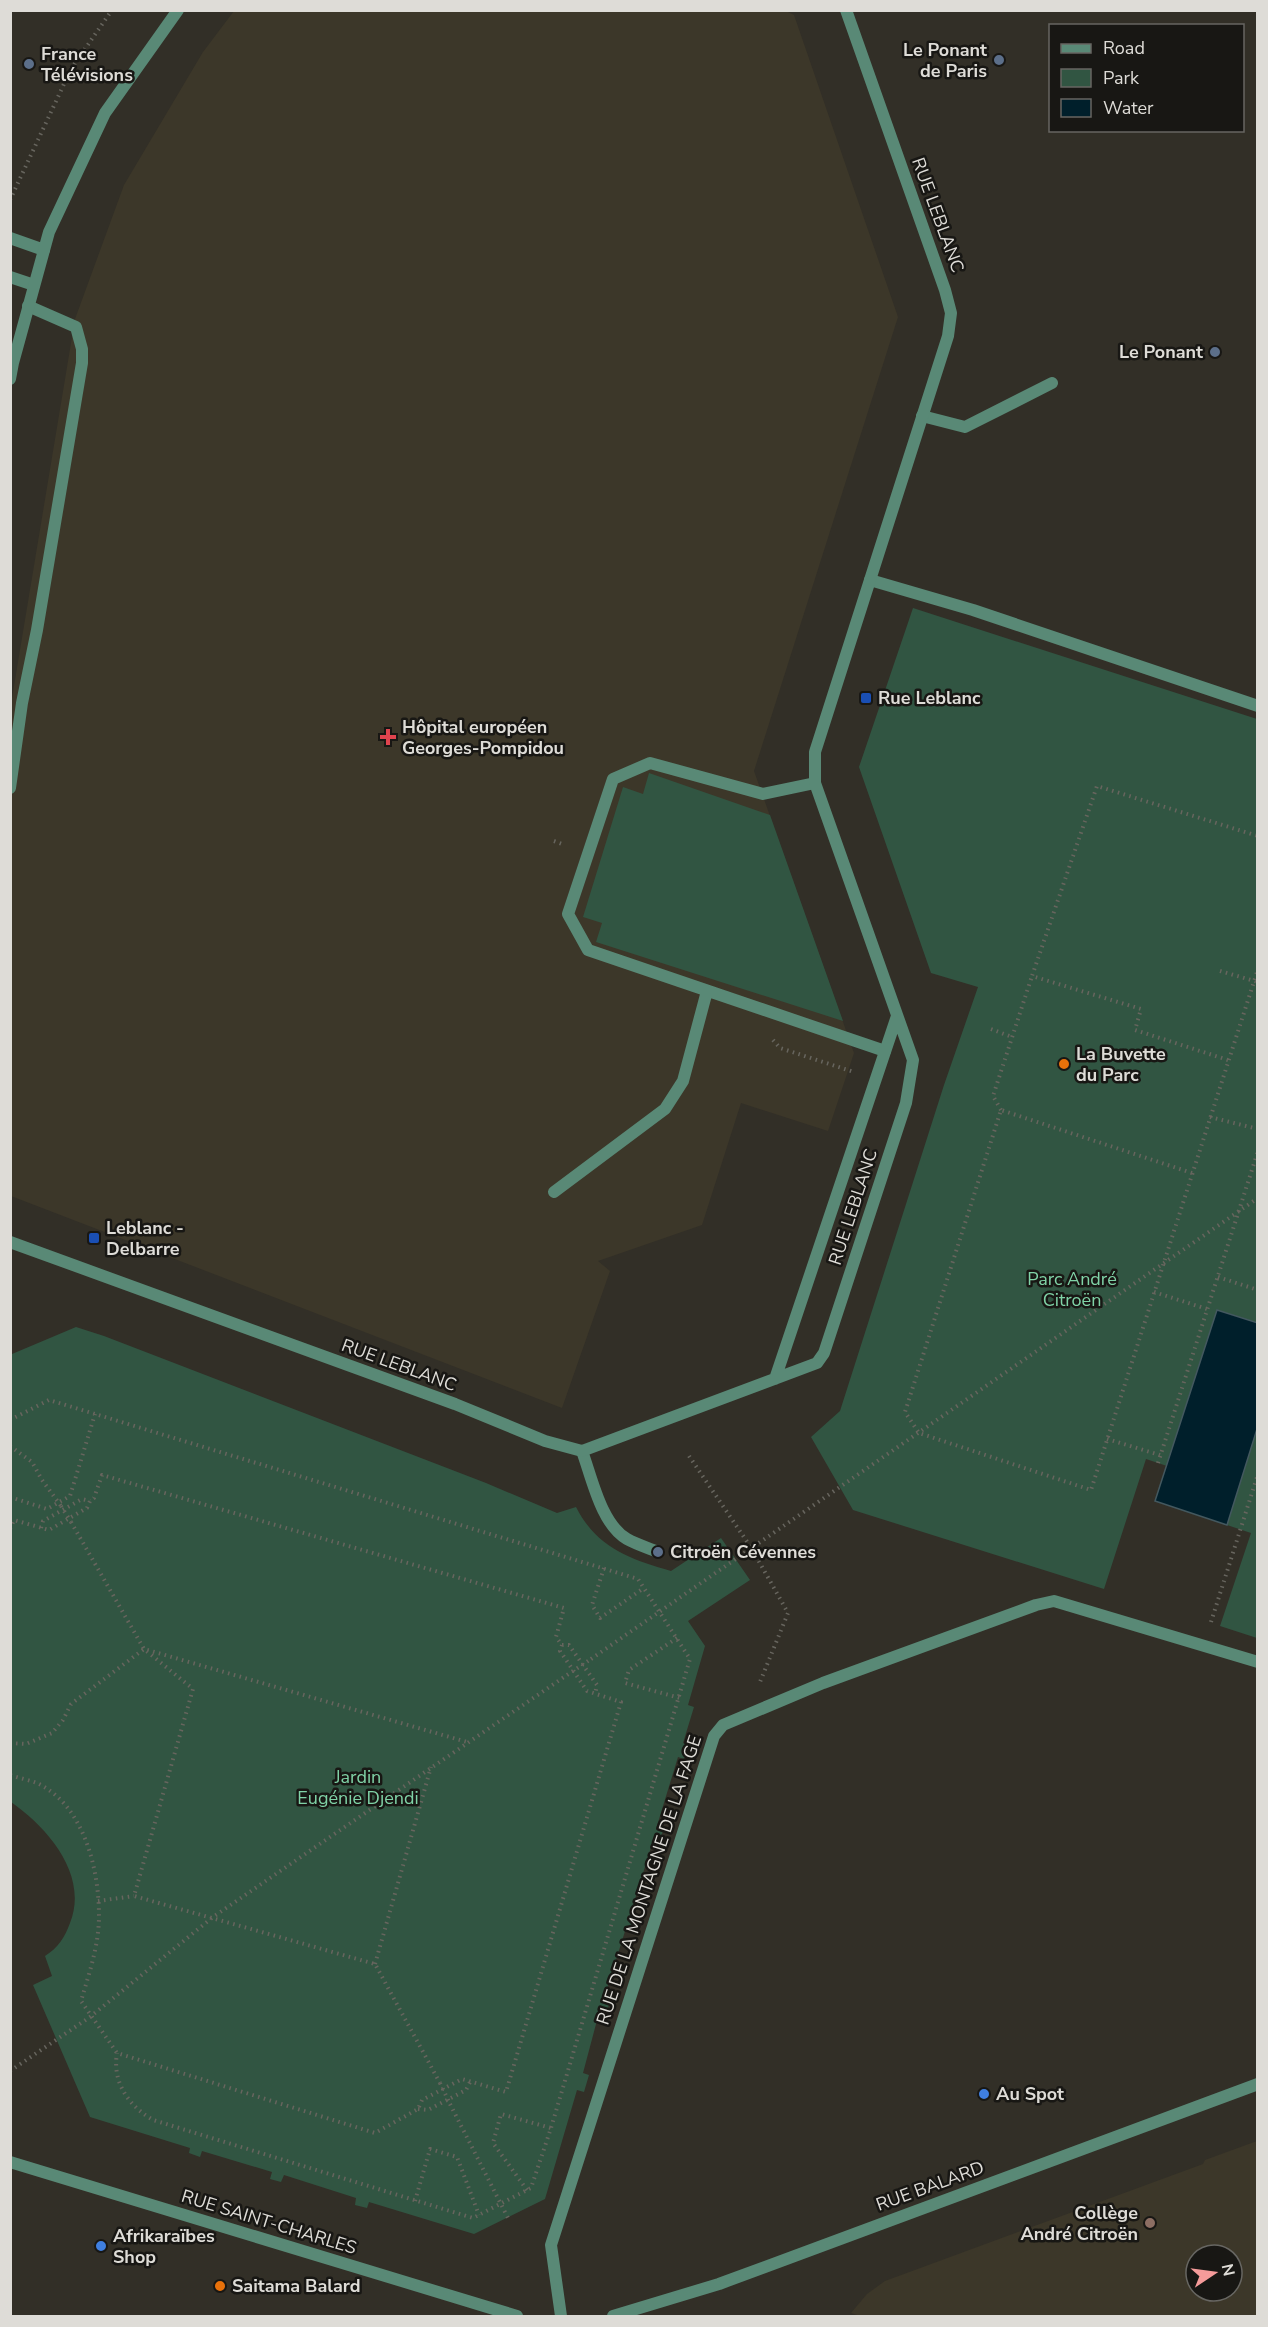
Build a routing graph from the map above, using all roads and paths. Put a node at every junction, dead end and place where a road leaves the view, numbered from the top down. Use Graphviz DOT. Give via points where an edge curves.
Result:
graph roads {
  1 [pos="112,10"];
  2 [pos="178,10"];
  3 [pos="846,10"];
  4 [pos="10,200"];
  5 [pos="10,238"];
  6 [pos="44,249"];
  7 [pos="10,277"];
  8 [pos="34,285"];
  9 [pos="28,306"];
  10 [pos="10,379"];
  11 [pos="1052,383"];
  12 [pos="922,416"];
  13 [pos="870,580"];
  14 [pos="1257,706"];
  15 [pos="815,783"];
  16 [pos="10,788"];
  17 [pos="1257,836"];
  18 [pos="1257,969"];
  19 [pos="1220,970"];
  20 [pos="1032,976"];
  21 [pos="1256,981"];
  22 [pos="707,991"];
  23 [pos="897,1016"];
  24 [pos="991,1029"];
  25 [pos="1012,1037"];
  26 [pos="885,1051"];
  27 [pos="1228,1060"];
  28 [pos="1001,1110"];
  29 [pos="1210,1117"];
  30 [pos="1257,1129"];
  31 [pos="1257,1151"];
  32 [pos="1192,1173"];
  33 [pos="554,1192"];
  34 [pos="1257,1198"];
  35 [pos="1239,1211"];
  36 [pos="10,1242"];
  37 [pos="1163,1264"];
  38 [pos="1218,1277"];
  39 [pos="1257,1290"];
  40 [pos="1154,1292"];
  41 [pos="1207,1309"];
  42 [pos="775,1379"];
  43 [pos="95,1414"];
  44 [pos="10,1420"];
  45 [pos="919,1433"];
  46 [pos="1107,1439"];
  47 [pos="10,1446"];
  48 [pos="582,1451"];
  49 [pos="1160,1455"];
  50 [pos="689,1456"];
  51 [pos="1158,1463"];
  52 [pos="1257,1474"];
  53 [pos="10,1497"];
  54 [pos="90,1501"];
  55 [pos="60,1504"];
  56 [pos="41,1528"];
  57 [pos="10,1529"];
  58 [pos="752,1549"];
  59 [pos="658,1552"];
  60 [pos="604,1568"];
  61 [pos="644,1588"];
  62 [pos="660,1612"];
  63 [pos="677,1638"];
  64 [pos="562,1644"];
  65 [pos="1204,1645"];
  66 [pos="144,1649"];
  67 [pos="1257,1662"];
  68 [pos="760,1684"];
  69 [pos="595,1694"];
  70 [pos="680,1698"];
  71 [pos="467,1742"];
  72 [pos="10,1743"];
  73 [pos="431,1766"];
  74 [pos="10,1775"];
  75 [pos="134,1896"];
  76 [pos="98,1901"];
  77 [pos="213,1917"];
  78 [pos="375,1964"];
  79 [pos="90,2017"];
  80 [pos="117,2053"];
  81 [pos="10,2071"];
  82 [pos="470,2082"];
  83 [pos="1257,2084"];
  84 [pos="418,2109"];
  85 [pos="551,2128"];
  86 [pos="10,2162"];
  87 [pos="527,2190"];
  88 [pos="415,2201"];
  89 [pos="501,2204"];
  90 [pos="479,2215"];
  91 [pos="508,2218"];
  92 [pos="517,2316"];
  93 [pos="561,2316"];
  94 [pos="613,2316"];
  1 -- 4 [label="path" via="71,69"];
  2 -- 6 [label="street" via="105,114"];
  3 -- 12 [label="street, RUE LEBLANC" via="951,313 948,336"];
  5 -- 6 [label="street"];
  6 -- 8 [label="street"];
  7 -- 8 [label="street"];
  8 -- 9 [label="street"];
  9 -- 10 [label="street"];
  9 -- 16 [label="street" via="76,327 82,363"];
  11 -- 12 [label="street" via="965,427"];
  12 -- 13 [label="street, RUE LEBLANC"];
  13 -- 14 [label="street" via="973,610"];
  13 -- 15 [label="street, RUE LEBLANC" via="815,752"];
  15 -- 22 [label="street" via="763,794 650,763 613,779 568,914 588,950"];
  15 -- 23 [label="street, RUE LEBLANC"];
  17 -- 20 [label="path" via="1097,786"];
  18 -- 21 [label="path"];
  19 -- 21 [label="path"];
  20 -- 25 [label="path"];
  20 -- 27 [label="path" via="1141,1009 1135,1030"];
  21 -- 27 [label="path"];
  22 -- 26 [label="street"];
  22 -- 33 [label="street" via="683,1081 665,1109"];
  23 -- 26 [label="street, RUE LEBLANC"];
  23 -- 42 [label="street, RUE LEBLANC" via="913,1060 906,1103 824,1353 818,1363"];
  24 -- 25 [label="path"];
  25 -- 28 [label="path" via="993,1096"];
  26 -- 42 [label="street, RUE LEBLANC"];
  27 -- 29 [label="path"];
  28 -- 32 [label="path"];
  28 -- 45 [label="path" via="905,1412"];
  29 -- 30 [label="path"];
  29 -- 32 [label="path"];
  31 -- 35 [label="path"];
  32 -- 37 [label="path"];
  34 -- 35 [label="path"];
  35 -- 37 [label="path"];
  35 -- 38 [label="path"];
  36 -- 48 [label="street, RUE LEBLANC" via="455,1404 545,1442"];
  37 -- 40 [label="path"];
  37 -- 45 [label="path"];
  38 -- 39 [label="path"];
  38 -- 41 [label="path"];
  40 -- 41 [label="path"];
  40 -- 46 [label="path"];
  41 -- 49 [label="path"];
  42 -- 48 [label="street, RUE LEBLANC"];
  43 -- 44 [label="path" via="49,1400"];
  43 -- 55 [label="path" via="69,1496"];
  43 -- 60 [label="path"];
  45 -- 46 [label="path" via="1091,1490"];
  45 -- 58 [label="path"];
  46 -- 49 [label="path"];
  47 -- 55 [label="path" via="32,1462"];
  48 -- 59 [label="street" via="604,1513 614,1528 626,1539"];
  49 -- 51 [label="path"];
  50 -- 58 [label="path"];
  52 -- 65 [label="path"];
  53 -- 55 [label="path" via="47,1509"];
  54 -- 56 [label="path" via="87,1508 49,1530"];
  54 -- 56 [label="path" via="82,1499 43,1521"];
  54 -- 64 [label="path" via="102,1475 564,1608 556,1637"];
  55 -- 66 [label="path, bridge"];
  56 -- 57 [label="path" via="14,1520"];
  58 -- 62 [label="path"];
  58 -- 68 [label="path" via="788,1613"];
  60 -- 61 [label="path" via="638,1579"];
  60 -- 61 [label="path" via="592,1605 600,1618"];
  61 -- 62 [label="path"];
  62 -- 63 [label="path"];
  62 -- 71 [label="path, bridge"];
  63 -- 70 [label="path" via="690,1659"];
  63 -- 70 [label="path" via="629,1670 625,1683"];
  64 -- 69 [label="path" via="560,1651 587,1691"];
  64 -- 69 [label="path" via="569,1645 597,1685"];
  65 -- 67 [label="street, RUE DE LA MONTAGNE DE LA FAGE"];
  65 -- 93 [label="street, RUE DE LA MONTAGNE DE LA FAGE" via="1054,1601 823,1683 718,1729 551,2246"];
  66 -- 71 [label="path"];
  66 -- 72 [label="path" via="71,1704 52,1733 26,1744"];
  66 -- 75 [label="path" via="193,1689"];
  69 -- 82 [label="path" via="621,1702 509,2084 506,2092"];
  70 -- 85 [label="path"];
  71 -- 73 [label="path"];
  73 -- 77 [label="path"];
  73 -- 78 [label="path"];
  74 -- 76 [label="path" via="38,1784 70,1813 93,1863"];
  75 -- 76 [label="path"];
  75 -- 77 [label="path"];
  76 -- 79 [label="path" via="96,1948 81,2001"];
  77 -- 78 [label="path"];
  77 -- 79 [label="path"];
  78 -- 89 [label="path, bridge"];
  79 -- 80 [label="path"];
  79 -- 81 [label="path"];
  80 -- 84 [label="path" via="375,2133"];
  80 -- 88 [label="path" via="116,2067 124,2094 138,2111 153,2120"];
  82 -- 84 [label="path" via="466,2090 428,2110"];
  82 -- 84 [label="path" via="462,2079 422,2100"];
  83 -- 94 [label="street, RUE BALARD" via="719,2284"];
  85 -- 87 [label="path" via="531,2188"];
  85 -- 87 [label="path" via="501,2114 493,2142"];
  86 -- 92 [label="street, RUE SAINT-CHARLES"];
  87 -- 89 [label="path"];
  88 -- 90 [label="path" via="472,2218"];
  88 -- 90 [label="path" via="430,2149 457,2157"];
  89 -- 90 [label="path"];
  89 -- 91 [label="path"];
}
